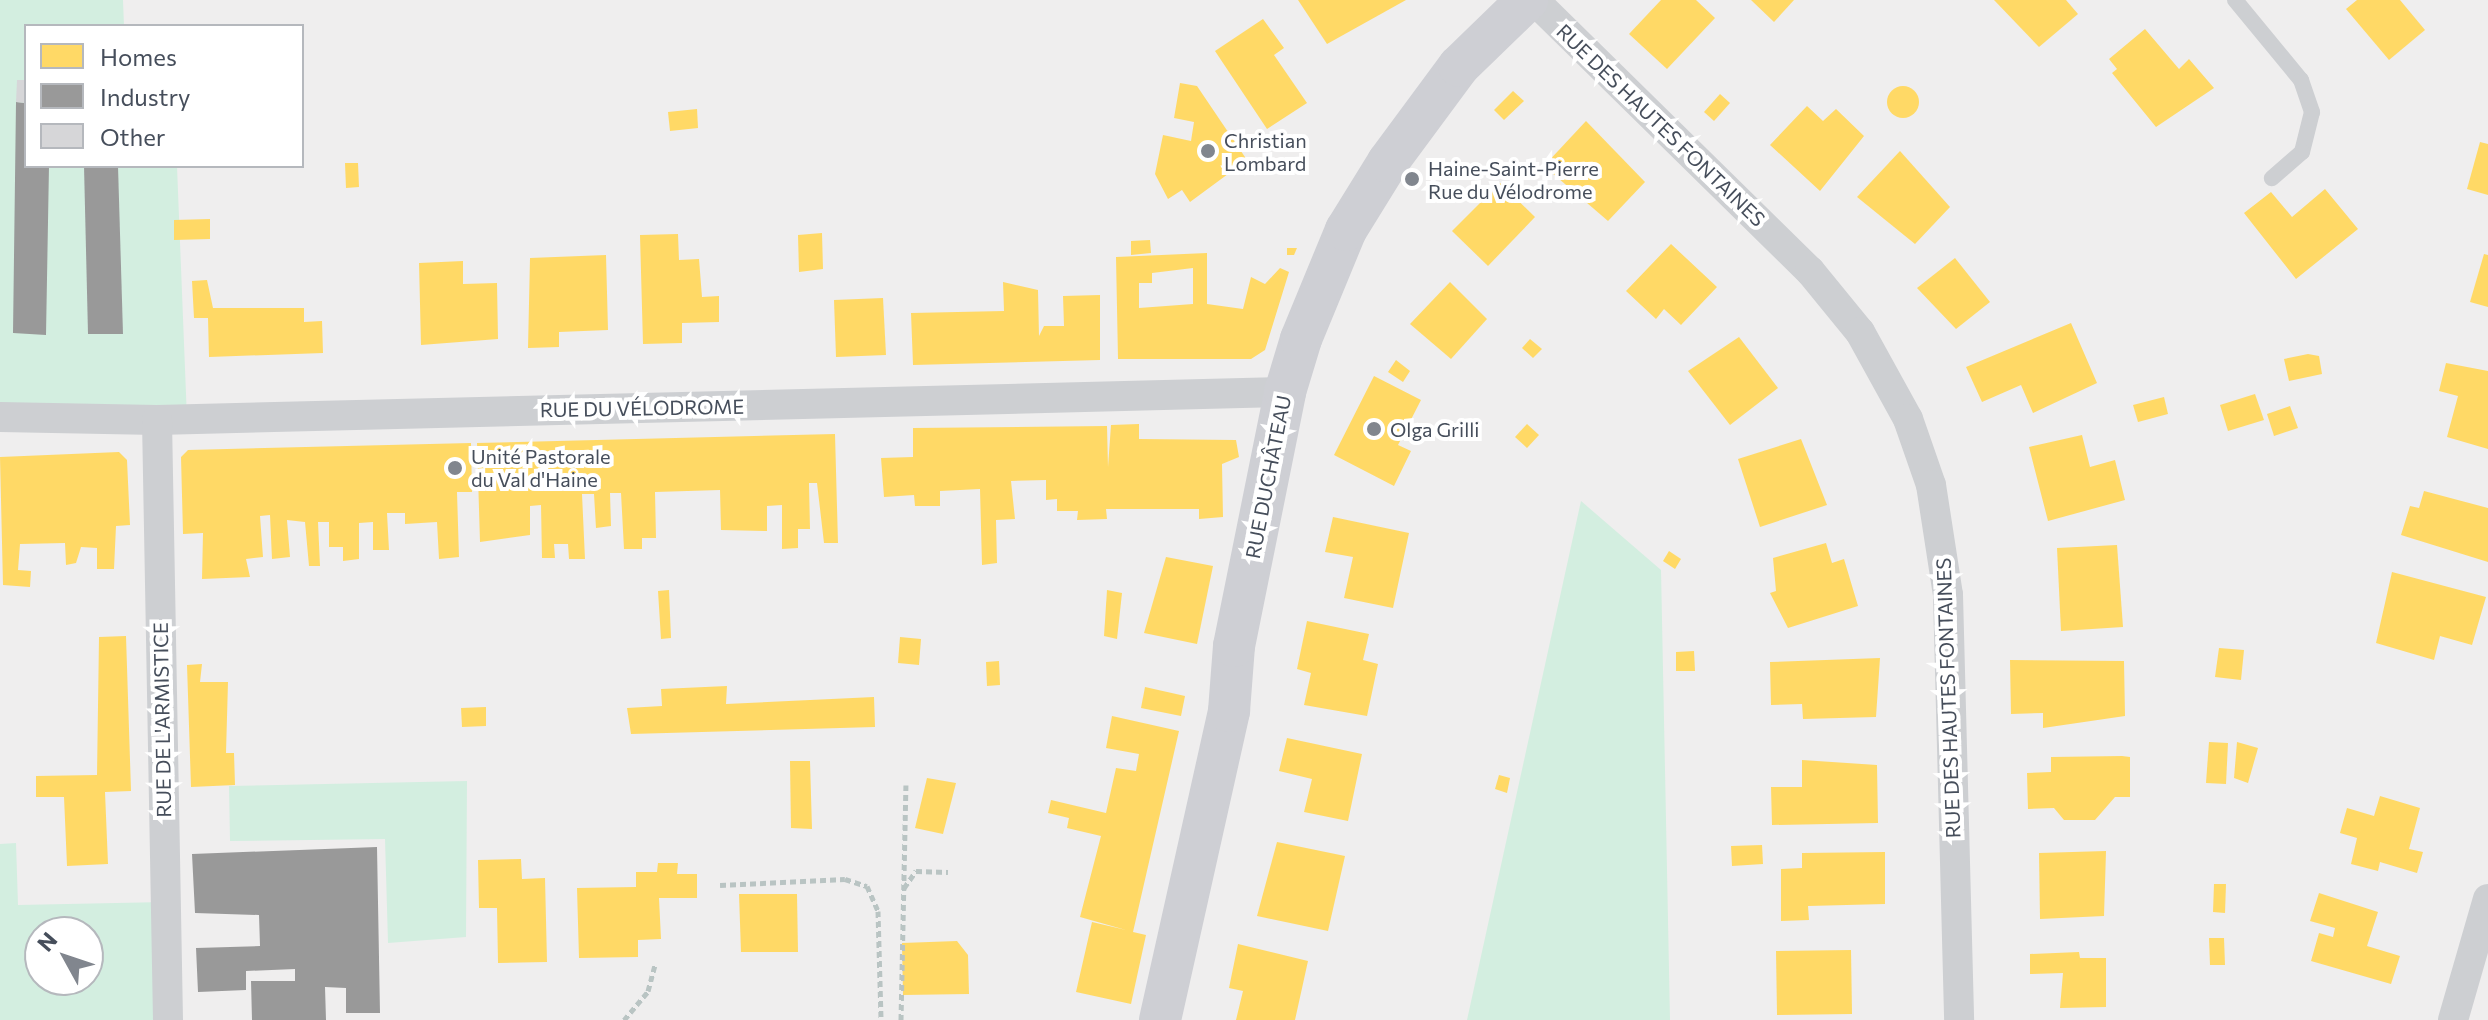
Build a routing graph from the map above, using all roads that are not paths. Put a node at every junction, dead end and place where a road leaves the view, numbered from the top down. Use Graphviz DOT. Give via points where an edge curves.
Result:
graph roads {
  1 [pos="1527,0"];
  2 [pos="1534,0"];
  3 [pos="2235,0"];
  4 [pos="2272,178"];
  5 [pos="1285,392"];
  6 [pos="0,417"];
  7 [pos="157,420"];
  8 [pos="2488,899"];
  9 [pos="168,1020"];
  10 [pos="1160,1020"];
  11 [pos="1959,1020"];
  12 [pos="2453,1020"];
  1 -- 5 [label="street, RUE DUCHÂTEAU" via="1459,66 1381,173 1346,230"];
  2 -- 11 [label="street, RUE DES HAUTES FONTAINES" via="1810,271 1860,332 1908,419 1931,485 1948,595"];
  3 -- 4 [label="lane" via="2301,80 2312,112 2302,152"];
  5 -- 7 [label="street, RUE DU VÉLODROME"];
  5 -- 10 [label="street, RUE DUCHÂTEAU" via="1234,646 1229,711"];
  6 -- 7 [label="street, RUE DU VÉLODROME"];
  7 -- 9 [label="street, RUE DE L'ARMISTICE"];
  8 -- 12 [label="street"];
}
